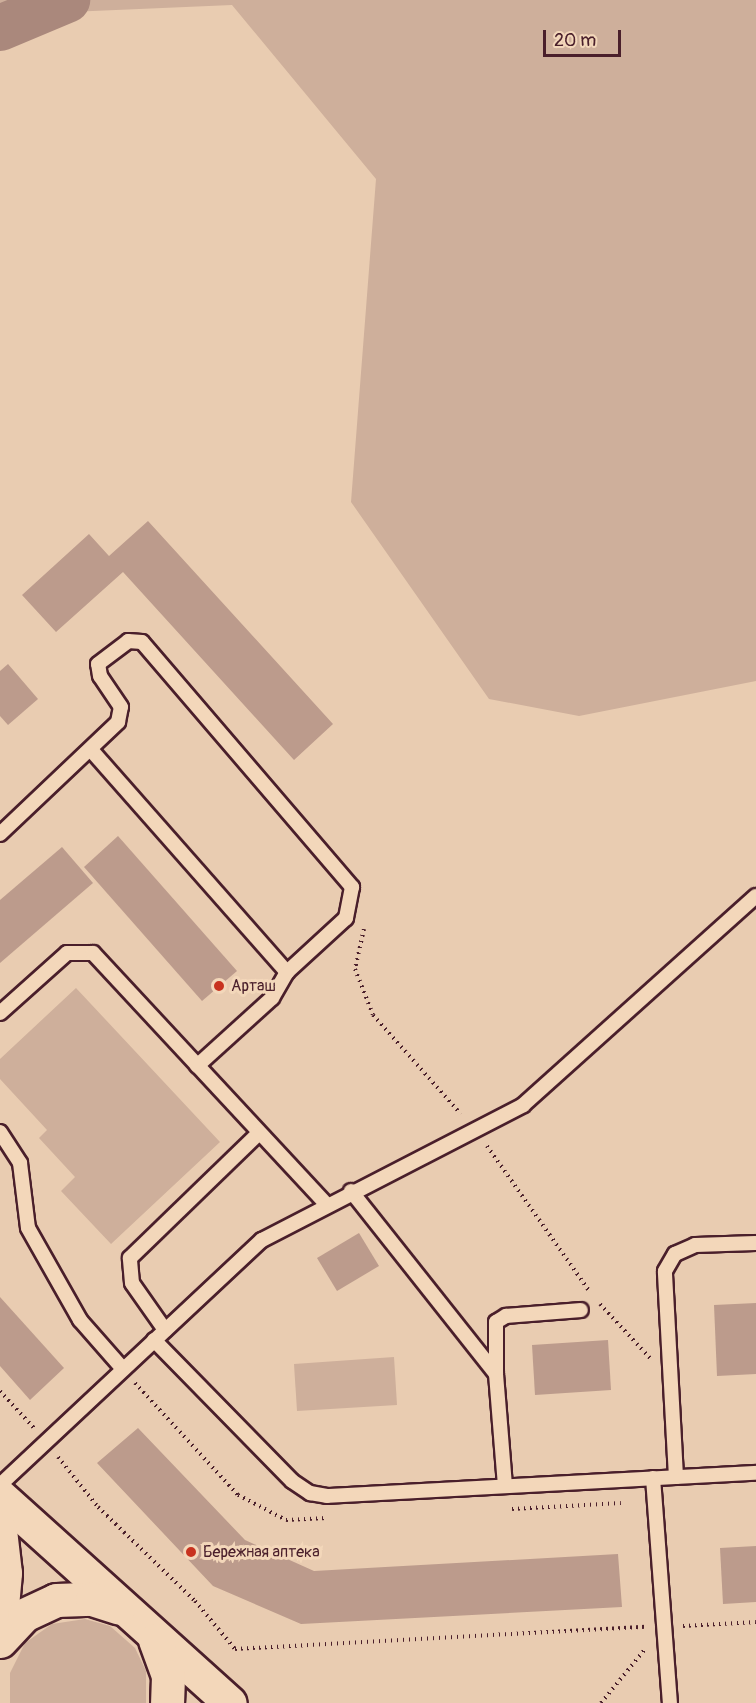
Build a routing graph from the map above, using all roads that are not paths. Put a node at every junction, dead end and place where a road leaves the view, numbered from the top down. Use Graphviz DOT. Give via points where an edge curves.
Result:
graph roads {
  1 [pos="92,751"];
  2 [pos="0,834"];
  3 [pos="756,896"];
  4 [pos="287,972"];
  5 [pos="0,1013"];
  6 [pos="197,1066"];
  7 [pos="0,1132"];
  8 [pos="260,1132"];
  9 [pos="351,1191"];
  10 [pos="325,1203"];
  11 [pos="756,1242"];
  12 [pos="581,1310"];
  13 [pos="165,1330"];
  14 [pos="154,1340"];
  15 [pos="123,1369"];
  16 [pos="496,1374"];
  17 [pos="756,1473"];
  18 [pos="676,1477"];
  19 [pos="653,1478"];
  20 [pos="0,1485"];
  21 [pos="505,1486"];
  22 [pos="0,1496"];
  23 [pos="0,1530"];
  24 [pos="140,1622"];
  25 [pos="0,1628"];
  26 [pos="0,1641"];
  27 [pos="167,1703"];
  28 [pos="230,1703"];
  29 [pos="670,1703"];
  1 -- 2 [label="lane"];
  1 -- 4 [label="lane"];
  1 -- 4 [label="lane" via="118,722 122,707 98,664 128,640 142,642 352,887 346,918"];
  3 -- 9 [label="lane" via="523,1105 489,1127"];
  4 -- 6 [label="lane" via="272,998"];
  5 -- 6 [label="lane" via="67,953 93,952"];
  6 -- 8 [label="lane"];
  7 -- 15 [label="lane" via="20,1163 28,1228 80,1320"];
  8 -- 10 [label="lane"];
  8 -- 13 [label="lane" via="130,1258 132,1283"];
  9 -- 10 [label="lane"];
  9 -- 16 [label="lane"];
  10 -- 13 [label="lane" via="262,1240"];
  11 -- 18 [label="lane" via="695,1245 675,1254 665,1271"];
  12 -- 16 [label="lane" via="506,1316 496,1322"];
  13 -- 14 [label="lane"];
  14 -- 15 [label="lane"];
  14 -- 21 [label="lane" via="292,1481 310,1492"];
  15 -- 20 [label="lane"];
  16 -- 21 [label="lane"];
  17 -- 18 [label="lane"];
  18 -- 19 [label="lane"];
  19 -- 21 [label="lane"];
  19 -- 29 [label="lane"];
  22 -- 24 [label="main road"];
  23 -- 25 [label="main road" via="5,1572"];
  24 -- 26 [label="main road" via="109,1603 74,1597 39,1606"];
  24 -- 27 [label="main road" via="163,1656"];
  24 -- 28 [label="main road"];
}
